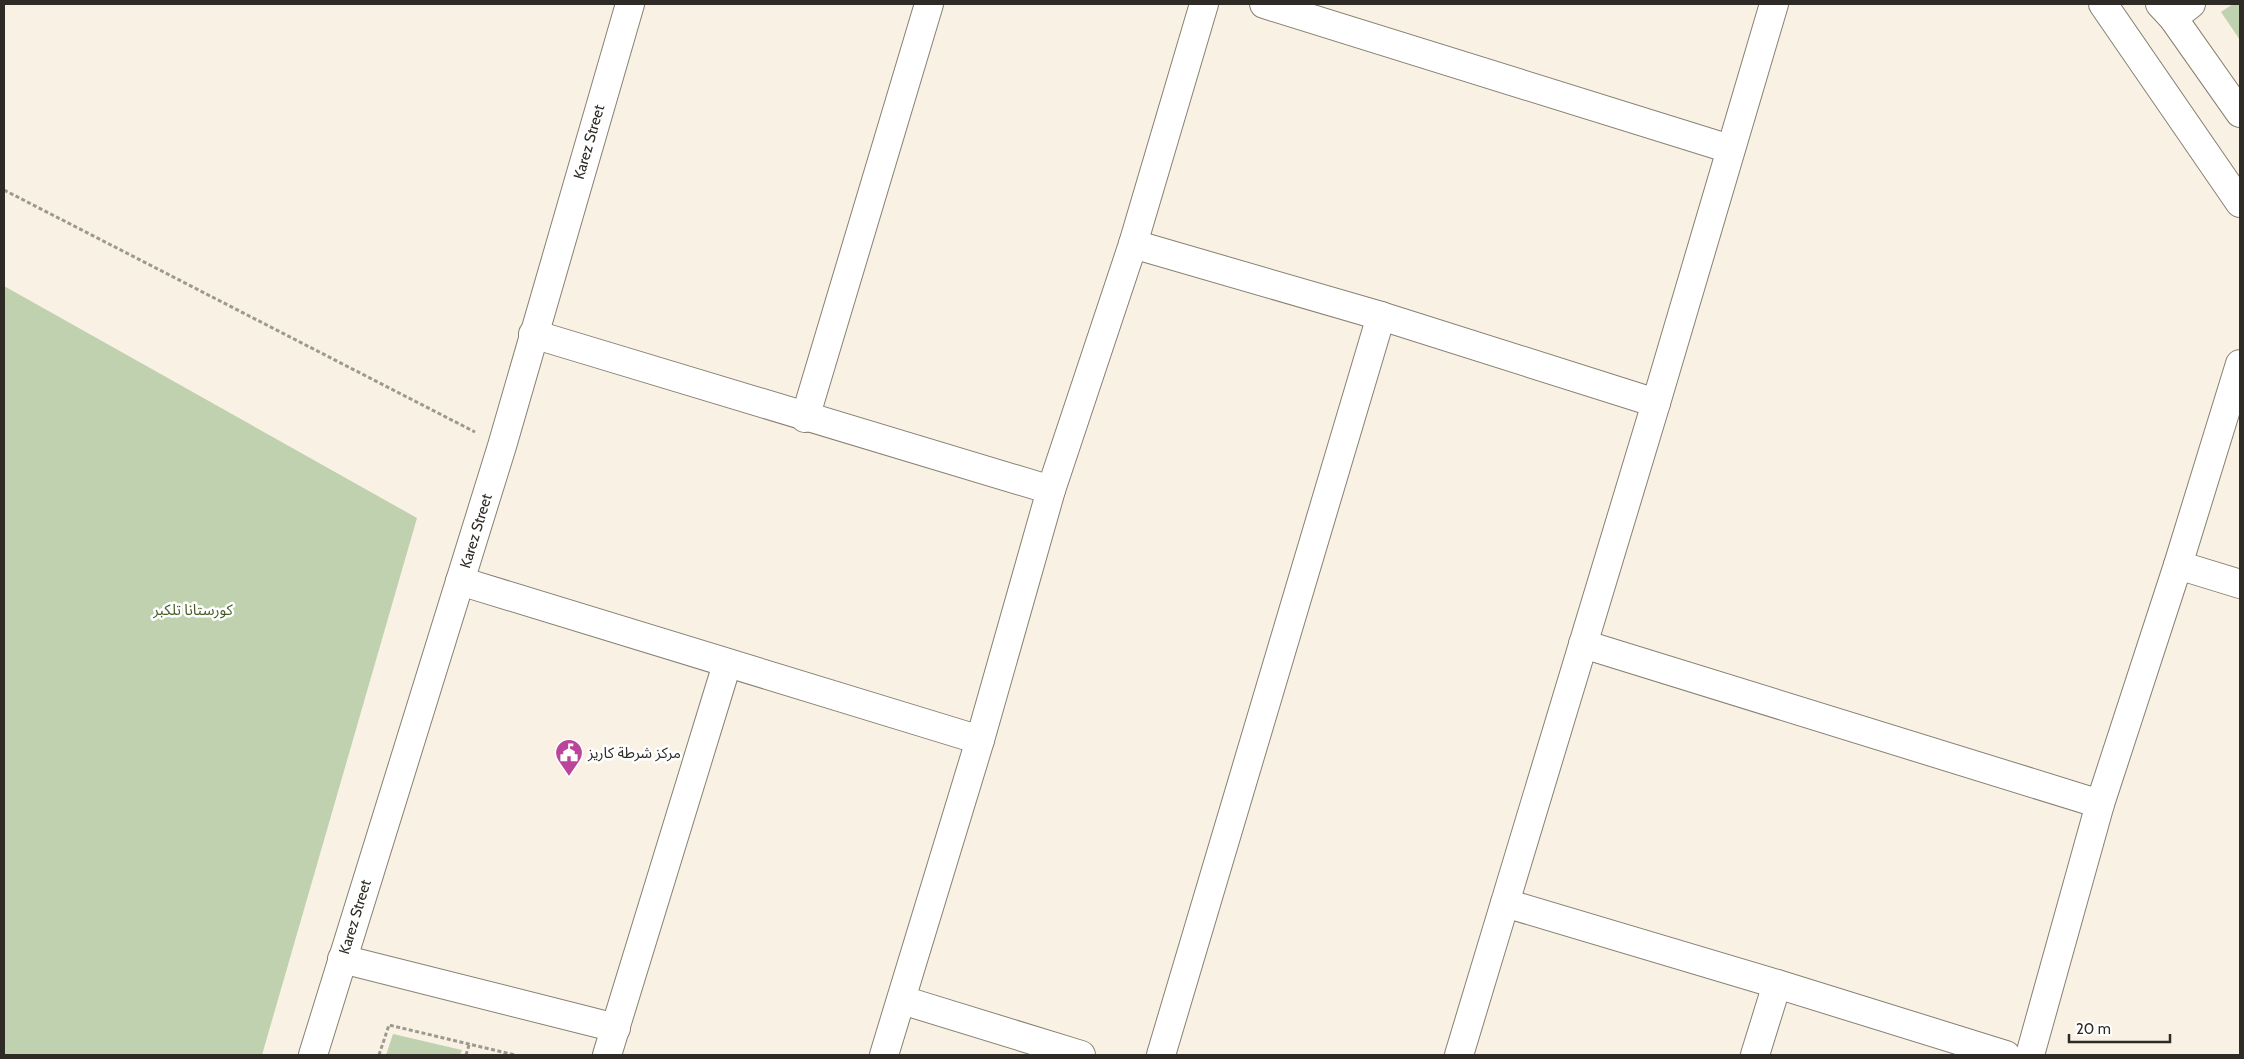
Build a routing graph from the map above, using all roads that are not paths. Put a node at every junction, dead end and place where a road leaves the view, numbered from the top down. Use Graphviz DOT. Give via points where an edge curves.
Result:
graph roads {
  1 [pos="630,4"];
  2 [pos="929,4"];
  3 [pos="1204,4"];
  4 [pos="1264,4"];
  5 [pos="1774,4"];
  6 [pos="2103,4"];
  7 [pos="2175,9"];
  8 [pos="2240,113"];
  9 [pos="1730,149"];
  10 [pos="2240,203"];
  11 [pos="1133,244"];
  12 [pos="1381,316"];
  13 [pos="532,334"];
  14 [pos="2240,364"];
  15 [pos="1656,402"];
  16 [pos="804,418"];
  17 [pos="1051,490"];
  18 [pos="2178,565"];
  19 [pos="460,582"];
  20 [pos="2240,584"];
  21 [pos="1583,644"];
  22 [pos="727,664"];
  23 [pos="980,740"];
  24 [pos="2100,804"];
  25 [pos="1505,903"];
  26 [pos="342,959"];
  27 [pos="1777,984"];
  28 [pos="902,1000"];
  29 [pos="616,1028"];
  30 [pos="313,1055"];
  31 [pos="607,1055"];
  32 [pos="884,1055"];
  33 [pos="1081,1055"];
  34 [pos="1161,1055"];
  35 [pos="1459,1055"];
  36 [pos="1755,1055"];
  37 [pos="2006,1055"];
  38 [pos="2030,1055"];
  1 -- 13 [label="street, Karez Street"];
  2 -- 16 [label="street"];
  3 -- 11 [label="street"];
  4 -- 9 [label="street"];
  5 -- 9 [label="street"];
  6 -- 10 [label="street"];
  7 -- 8 [label="street"];
  9 -- 15 [label="street"];
  11 -- 12 [label="street"];
  11 -- 17 [label="street"];
  12 -- 15 [label="street"];
  12 -- 34 [label="street"];
  13 -- 16 [label="street"];
  13 -- 19 [label="street, Karez Street"];
  14 -- 18 [label="street"];
  15 -- 21 [label="street"];
  16 -- 17 [label="street"];
  17 -- 23 [label="street"];
  18 -- 20 [label="street"];
  18 -- 24 [label="street"];
  19 -- 22 [label="street"];
  19 -- 26 [label="street, Karez Street"];
  21 -- 24 [label="street"];
  21 -- 25 [label="street"];
  22 -- 23 [label="street"];
  22 -- 29 [label="street"];
  23 -- 28 [label="street"];
  24 -- 38 [label="street"];
  25 -- 27 [label="street"];
  25 -- 35 [label="street"];
  26 -- 29 [label="street"];
  26 -- 30 [label="street, Karez Street"];
  27 -- 36 [label="street"];
  27 -- 37 [label="street"];
  28 -- 32 [label="street"];
  28 -- 33 [label="street"];
  29 -- 31 [label="street"];
}
